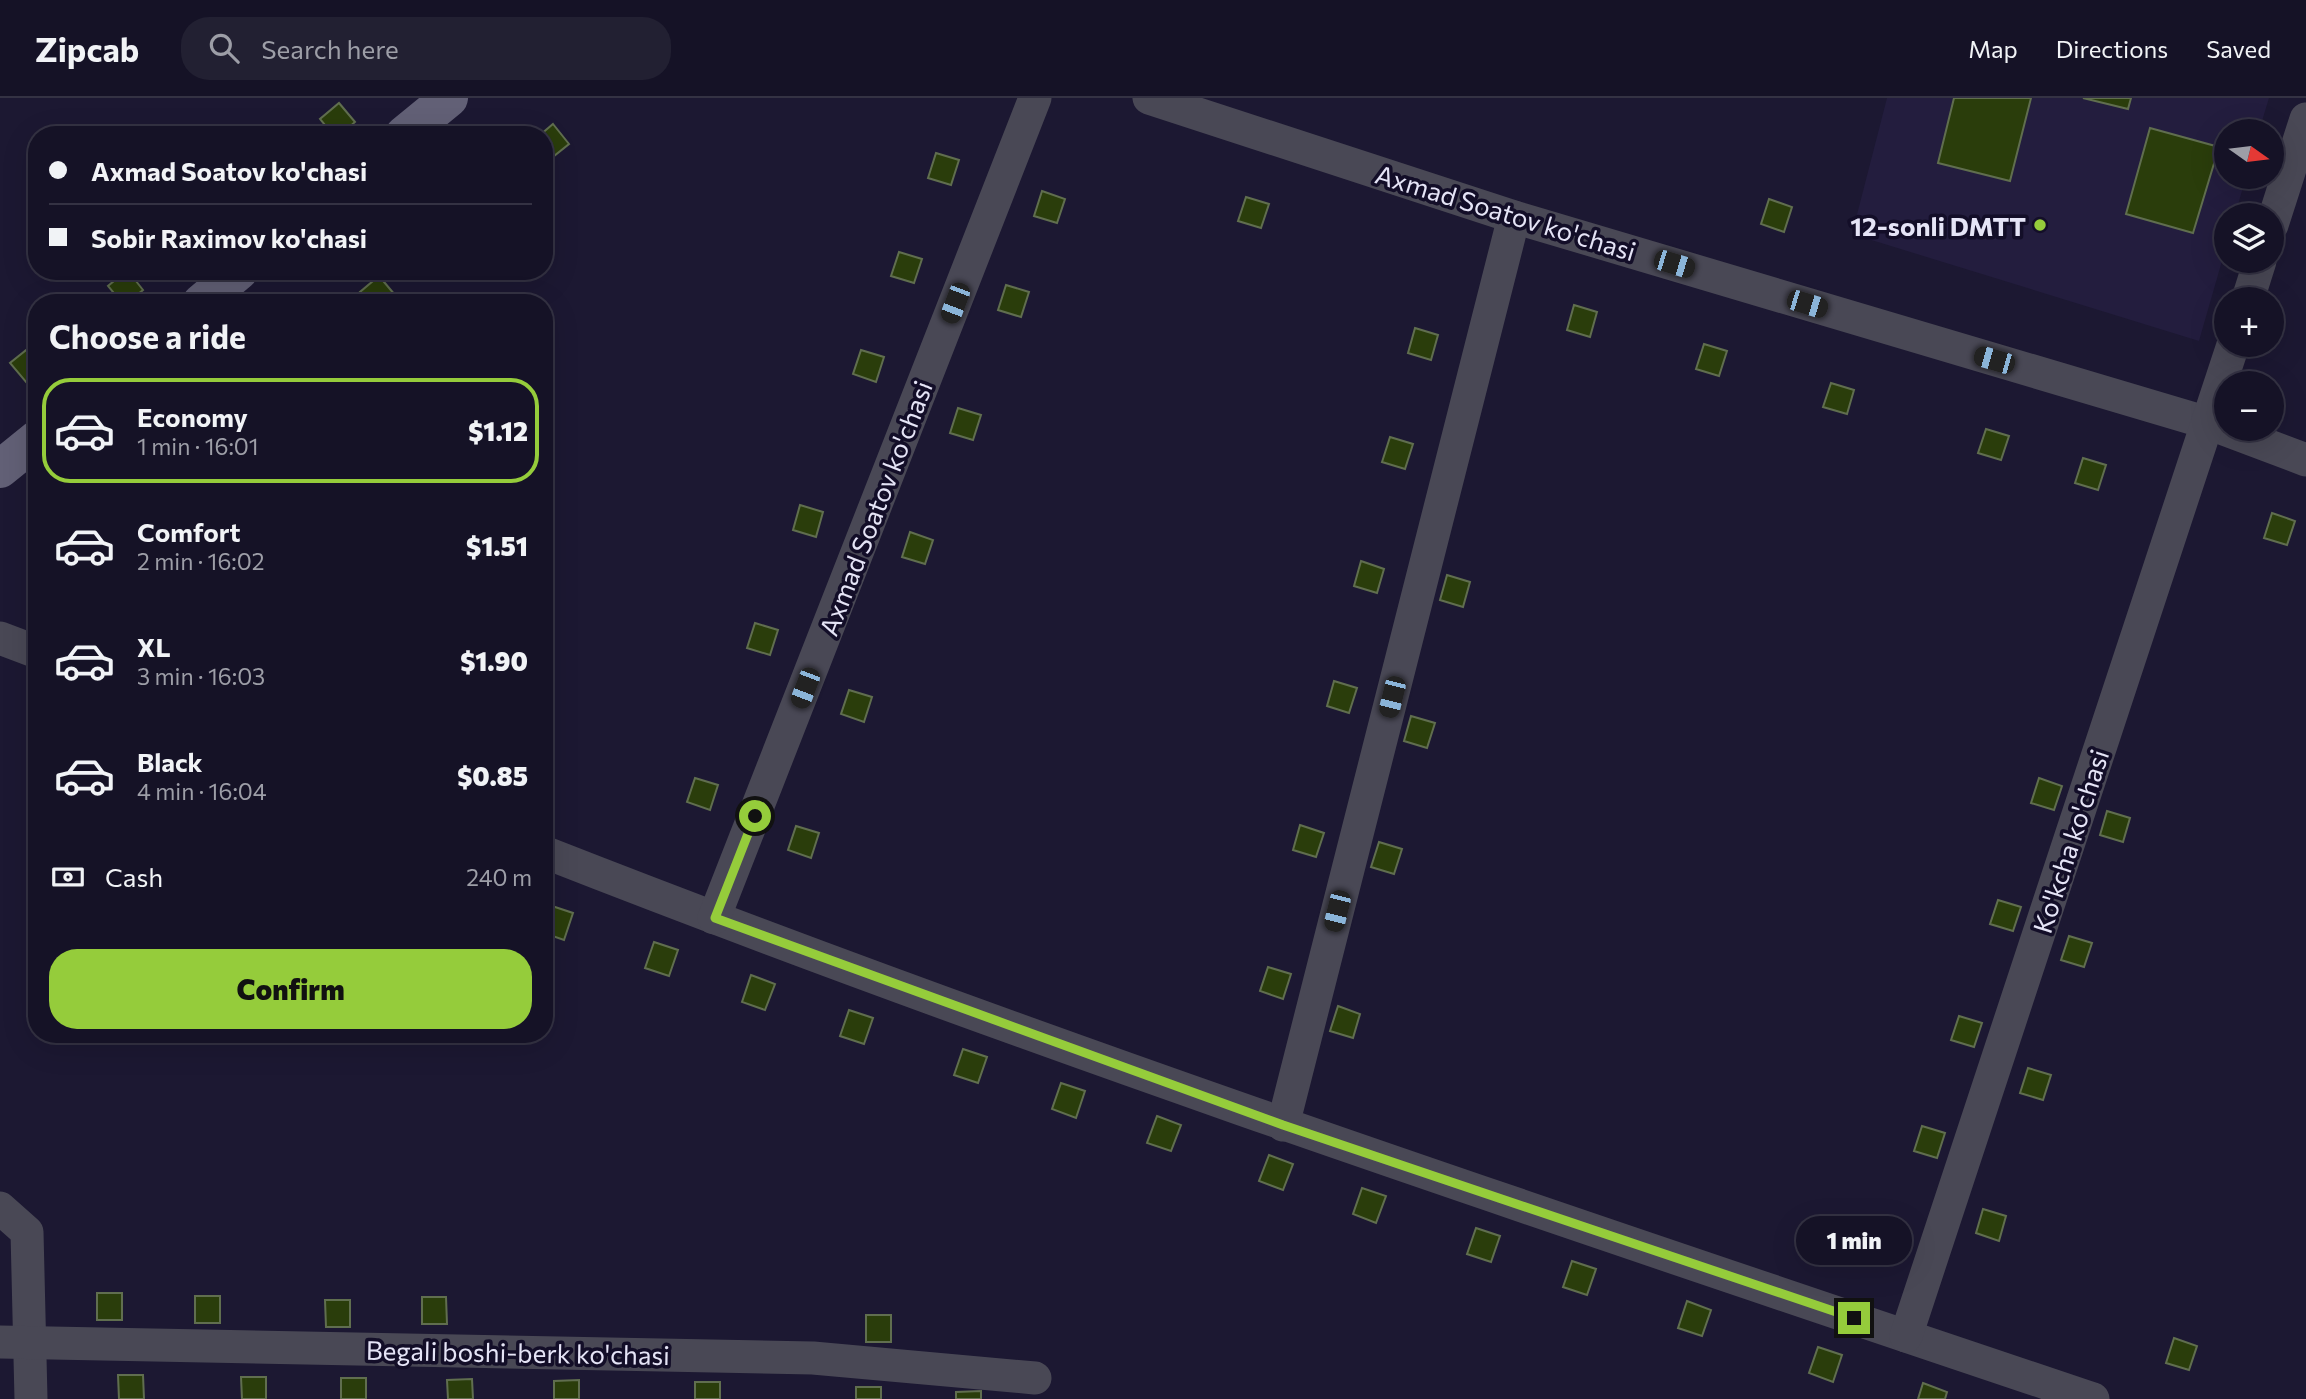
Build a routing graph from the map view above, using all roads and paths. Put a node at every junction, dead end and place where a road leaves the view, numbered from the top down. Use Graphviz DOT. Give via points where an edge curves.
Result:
graph roads {
  1 [pos="449,98"];
  2 [pos="1035,98"];
  3 [pos="1149,98"];
  4 [pos="2306,118"];
  5 [pos="415,126"];
  6 [pos="2279,203"];
  7 [pos="1514,217"];
  8 [pos="228,280"];
  9 [pos="212,294"];
  10 [pos="2229,357"];
  11 [pos="2208,423"];
  12 [pos="28,446"];
  13 [pos="2306,460"];
  14 [pos="0,469"];
  15 [pos="0,638"];
  16 [pos="28,649"];
  17 [pos="553,855"];
  18 [pos="715,918"];
  19 [pos="1283,1125"];
  20 [pos="0,1208"];
  21 [pos="1906,1336"];
  22 [pos="14,1342"];
  23 [pos="1035,1378"];
  24 [pos="31,1399"];
  25 [pos="2093,1399"];
  1 -- 5 [label="street"];
  2 -- 18 [label="street, Axmad Soatov ko'chasi"];
  3 -- 7 [label="street, Axmad Soatov ko'chasi"];
  4 -- 6 [label="street"];
  7 -- 11 [label="street, Axmad Soatov ko'chasi"];
  7 -- 19 [label="street"];
  8 -- 9 [label="street"];
  10 -- 11 [label="street, Ko'kcha ko'chasi"];
  11 -- 13 [label="street, Axmad Soatov ko'chasi"];
  11 -- 21 [label="street, Ko'kcha ko'chasi"];
  12 -- 14 [label="street"];
  15 -- 16 [label="street"];
  17 -- 18 [label="street"];
  18 -- 19 [label="street"];
  19 -- 21 [label="street"];
  20 -- 22 [label="street" via="27,1232"];
  21 -- 25 [label="street"];
  22 -- 23 [label="street, Begali boshi-berk ko'chasi" via="813,1358"];
  22 -- 24 [label="street"];
}
